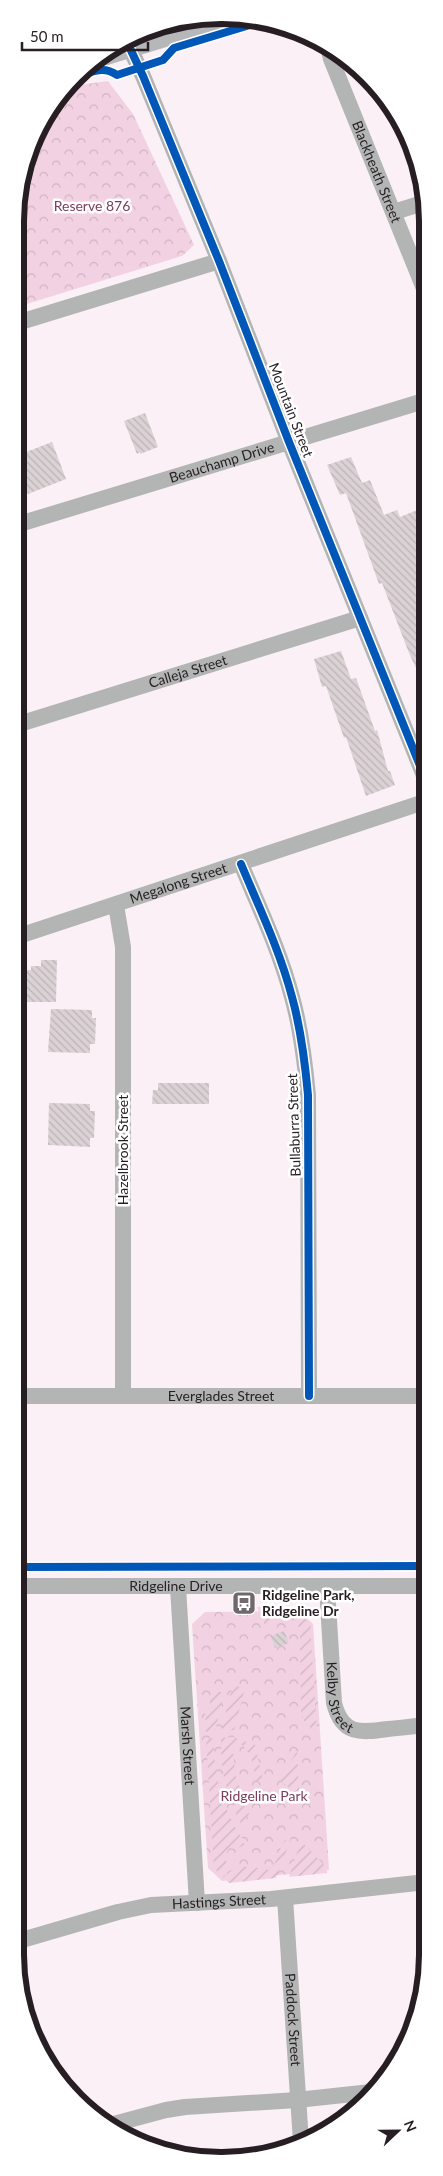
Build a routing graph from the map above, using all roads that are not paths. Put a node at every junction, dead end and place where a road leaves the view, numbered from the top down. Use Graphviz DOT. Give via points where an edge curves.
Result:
graph roads {
  1 [pos="201,25"];
  2 [pos="139,42"];
  3 [pos="129,47"];
  4 [pos="330,57"];
  5 [pos="419,204"];
  6 [pos="394,212"];
  7 [pos="219,261"];
  8 [pos="419,274"];
  9 [pos="24,321"];
  10 [pos="419,402"];
  11 [pos="290,442"];
  12 [pos="24,523"];
  13 [pos="360,618"];
  14 [pos="24,722"];
  15 [pos="419,763"];
  16 [pos="419,804"];
  17 [pos="241,864"];
  18 [pos="116,905"];
  19 [pos="24,935"];
  20 [pos="24,1396"];
  21 [pos="123,1396"];
  22 [pos="309,1396"];
  23 [pos="419,1396"];
  24 [pos="24,1586"];
  25 [pos="327,1586"];
  26 [pos="419,1586"];
  27 [pos="178,1587"];
  28 [pos="419,1726"];
  29 [pos="419,1883"];
  30 [pos="285,1898"];
  31 [pos="197,1903"];
  32 [pos="24,1939"];
  33 [pos="362,2093"];
  34 [pos="297,2100"];
  35 [pos="118,2123"];
  36 [pos="300,2136"];
  1 -- 2 [label="main road"];
  3 -- 7 [label="street, Mountain Street"];
  4 -- 6 [label="street, Blackheath Street"];
  5 -- 6 [label="street"];
  6 -- 8 [label="street, Blackheath Street"];
  7 -- 9 [label="street"];
  7 -- 11 [label="street, Mountain Street"];
  10 -- 11 [label="street, Beauchamp Drive"];
  11 -- 12 [label="street, Beauchamp Drive"];
  11 -- 13 [label="street, Mountain Street"];
  13 -- 14 [label="street, Calleja Street"];
  13 -- 15 [label="street, Mountain Street"];
  16 -- 17 [label="street, Megalong Street"];
  17 -- 18 [label="street, Megalong Street"];
  17 -- 22 [label="street, Bullaburra Street" via="284,969 298,1019 304,1058 308,1095"];
  18 -- 19 [label="street, Megalong Street"];
  18 -- 21 [label="street, Hazelbrook Street" via="123,947"];
  20 -- 21 [label="street, Everglades Street"];
  21 -- 22 [label="street, Everglades Street"];
  22 -- 23 [label="street, Everglades Street"];
  24 -- 27 [label="street, Ridgeline Drive"];
  25 -- 26 [label="street, Ridgeline Drive"];
  25 -- 27 [label="street, Ridgeline Drive"];
  25 -- 28 [label="street, Kelby Street" via="334,1703 338,1718 349,1728 360,1732"];
  27 -- 31 [label="street, Marsh Street"];
  29 -- 30 [label="street, Hastings Street"];
  30 -- 31 [label="street, Hastings Street"];
  30 -- 34 [label="street, Paddock Street"];
  31 -- 32 [label="street, Hastings Street" via="135,1908"];
  33 -- 34 [label="street"];
  34 -- 35 [label="street" via="185,2107"];
  34 -- 36 [label="street, Paddock Street"];
}
